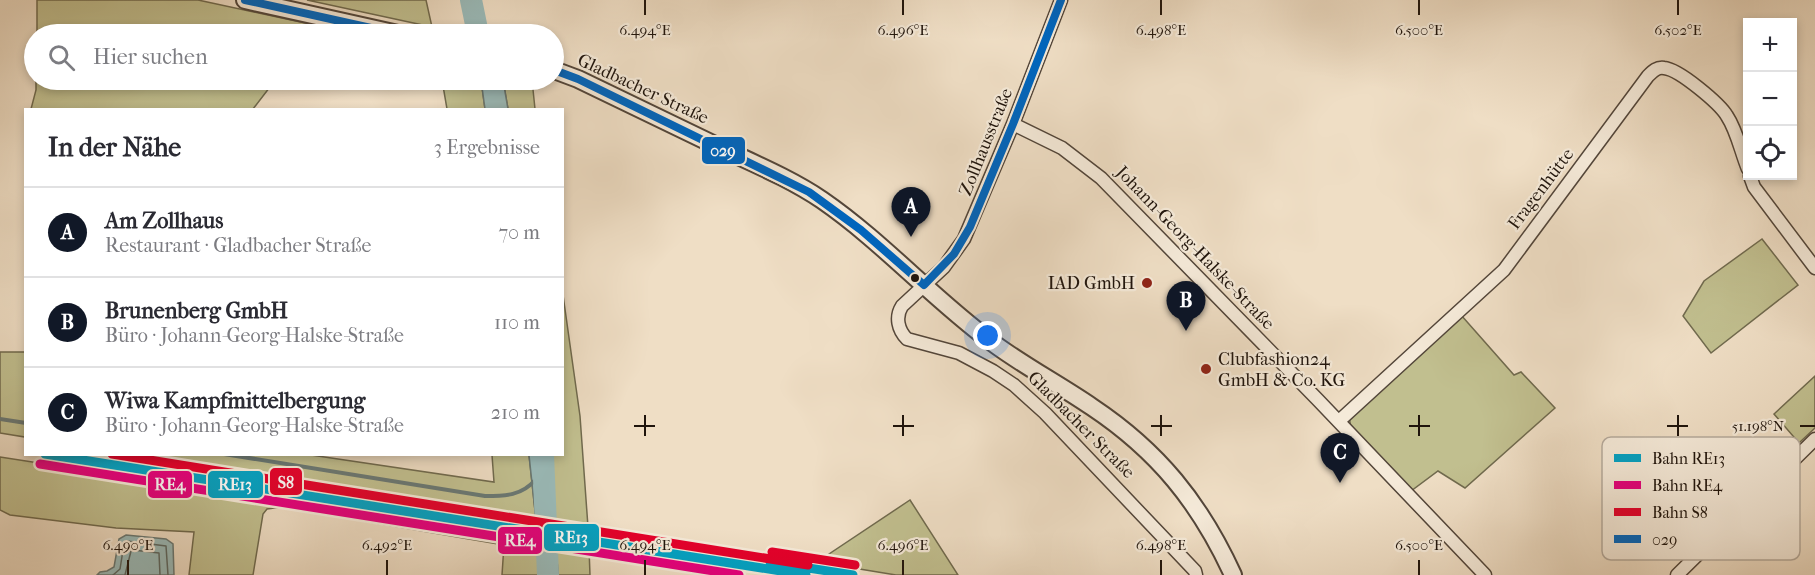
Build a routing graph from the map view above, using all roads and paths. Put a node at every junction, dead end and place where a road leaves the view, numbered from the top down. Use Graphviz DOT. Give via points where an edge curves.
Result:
graph roads {
  1 [pos="245,0"];
  2 [pos="1060,0"];
  3 [pos="354,24"];
  4 [pos="564,74"];
  5 [pos="1013,124"];
  6 [pos="1743,156"];
  7 [pos="1752,181"];
  8 [pos="1815,267"];
  9 [pos="924,285"];
  10 [pos="1339,421"];
  11 [pos="1815,439"];
  12 [pos="1800,454"];
  13 [pos="1692,560"];
  14 [pos="1196,575"];
  15 [pos="1233,575"];
  16 [pos="1485,575"];
  17 [pos="1677,575"];
  1 -- 3 [label="street"];
  2 -- 5 [label="street, Zollhausstraße"];
  4 -- 9 [label="street, Gladbacher Straße" via="803,188 861,230"];
  5 -- 9 [label="street, Zollhausstraße" via="964,239 949,261"];
  5 -- 10 [label="street, Johann-Georg-Halske-Straße" via="1062,148 1101,178"];
  6 -- 10 [label="street, Fragenhütte" via="1722,109 1675,71 1654,70 1504,270"];
  7 -- 8 [label="street"];
  9 -- 14 [label="street, Gladbacher Straße" via="899,311 899,325 905,337 959,353 1014,385"];
  9 -- 15 [label="street, Gladbacher Straße" via="998,347 1092,407 1148,450 1197,507"];
  10 -- 16 [label="street, Johann-Georg-Halske-Straße"];
  11 -- 12 [label="street"];
  13 -- 17 [label="street"];
}
